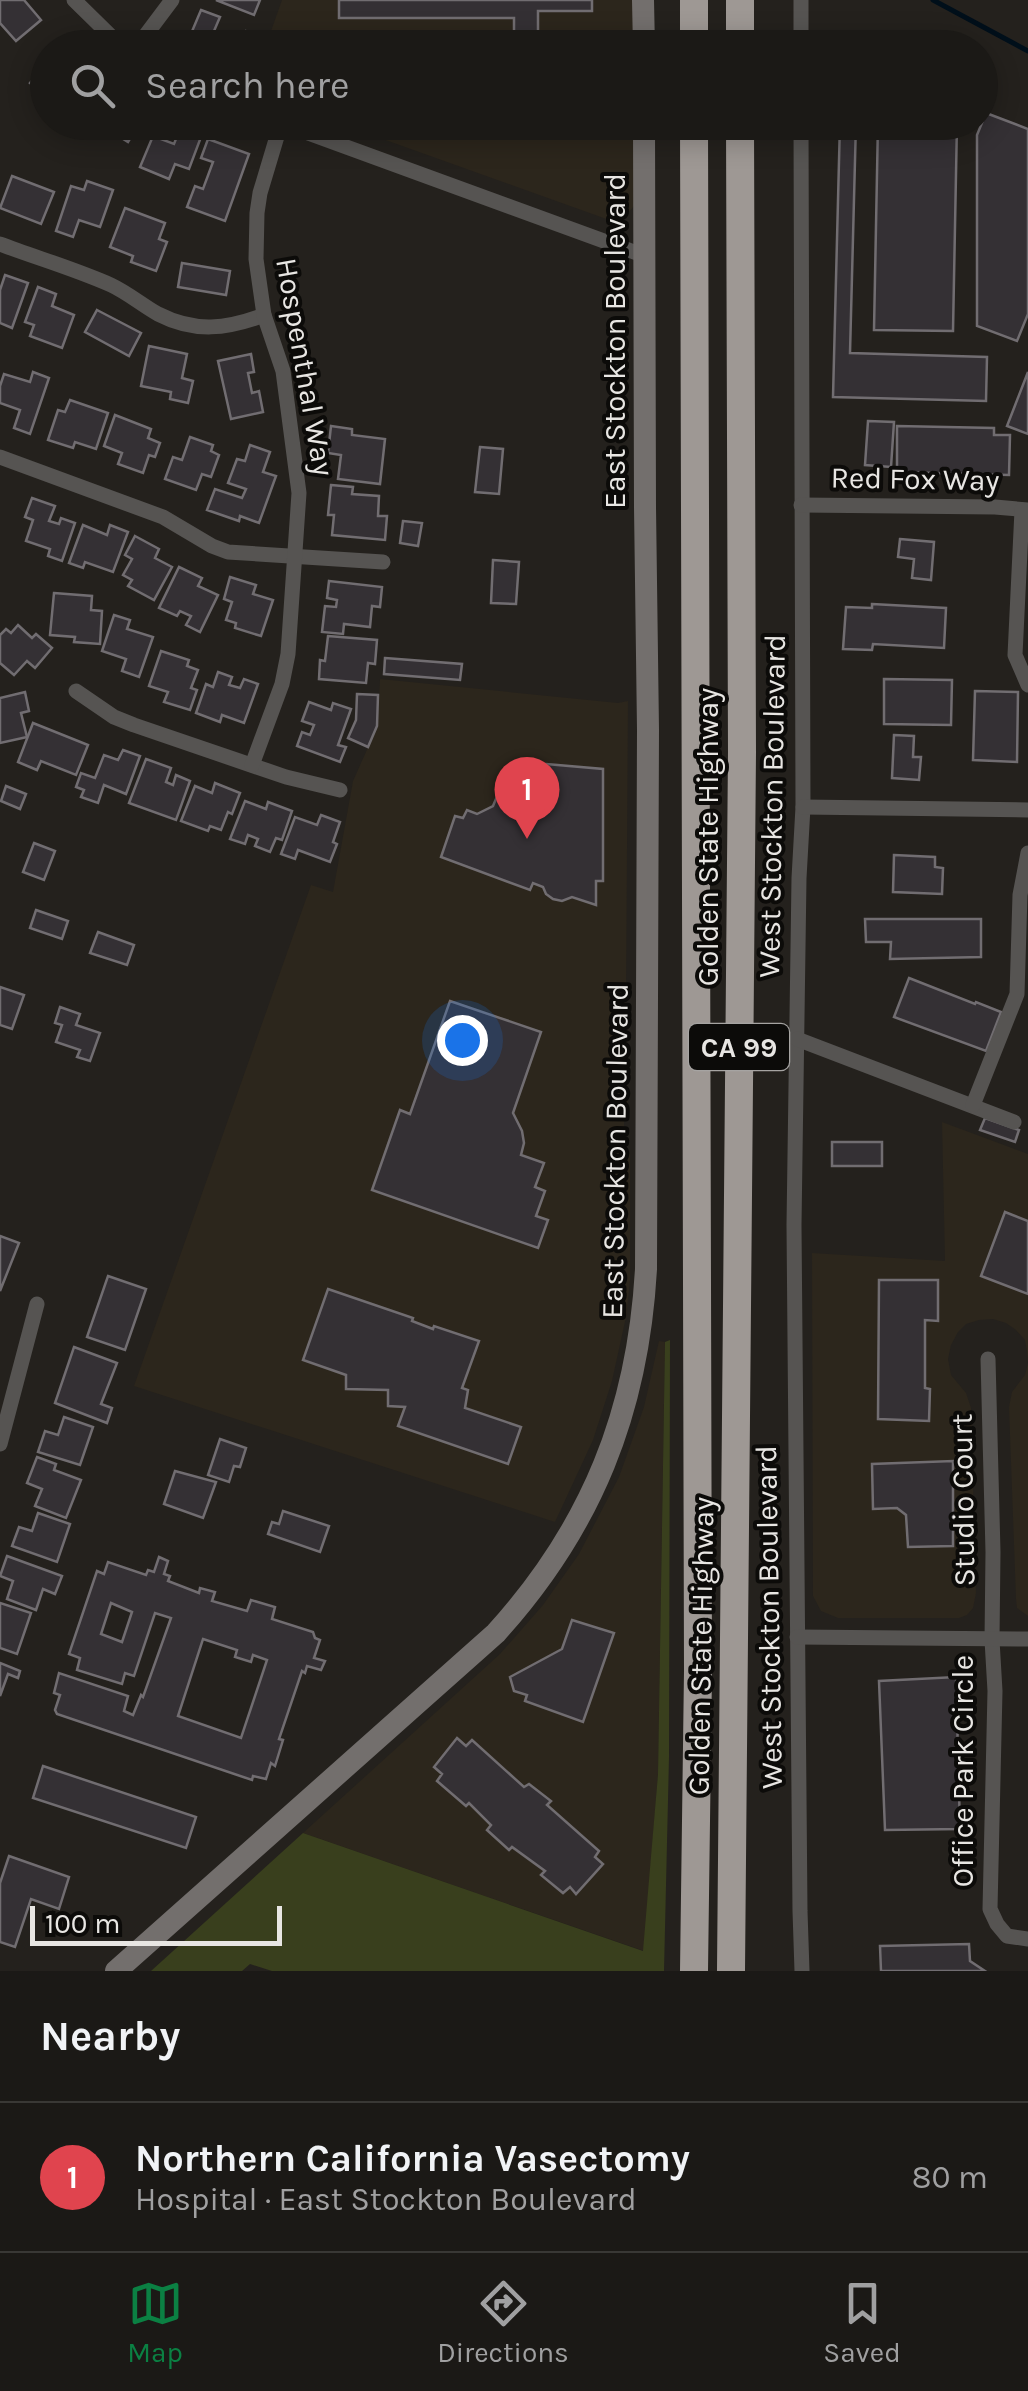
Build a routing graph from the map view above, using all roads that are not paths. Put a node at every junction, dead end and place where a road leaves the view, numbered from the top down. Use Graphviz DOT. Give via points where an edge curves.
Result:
graph roads {
  1 [pos="74,0"];
  2 [pos="172,0"];
  3 [pos="644,0"];
  4 [pos="694,0"];
  5 [pos="740,0"];
  6 [pos="801,0"];
  7 [pos="105,30"];
  8 [pos="150,30"];
  9 [pos="644,30"];
  10 [pos="694,30"];
  11 [pos="740,30"];
  12 [pos="801,30"];
  13 [pos="275,140"];
  14 [pos="327,140"];
  15 [pos="644,140"];
  16 [pos="694,140"];
  17 [pos="740,140"];
  18 [pos="801,140"];
  19 [pos="0,244"];
  20 [pos="645,256"];
  21 [pos="264,316"];
  22 [pos="0,456"];
  23 [pos="801,505"];
  24 [pos="1025,510"];
  25 [pos="295,558"];
  26 [pos="383,562"];
  27 [pos="1028,685"];
  28 [pos="76,691"];
  29 [pos="252,766"];
  30 [pos="340,790"];
  31 [pos="803,807"];
  32 [pos="1028,810"];
  33 [pos="1028,853"];
  34 [pos="797,1040"];
  35 [pos="974,1105"];
  36 [pos="1014,1122"];
  37 [pos="37,1304"];
  38 [pos="988,1359"];
  39 [pos="0,1444"];
  40 [pos="797,1637"];
  41 [pos="1028,1639"];
  42 [pos="992,1640"];
  43 [pos="695,1928"];
  44 [pos="1028,1939"];
  45 [pos="116,1971"];
  46 [pos="682,1971"];
  47 [pos="694,1971"];
  48 [pos="731,1971"];
  49 [pos="802,1971"];
  1 -- 7 [label="street"];
  2 -- 8 [label="street"];
  3 -- 9 [label="street"];
  4 -- 10 [label="highway"];
  5 -- 11 [label="highway"];
  6 -- 12 [label="street"];
  13 -- 21 [label="street, Hospenthal Way" via="257,213"];
  14 -- 20 [label="street"];
  15 -- 20 [label="street, East Stockton Boulevard"];
  16 -- 43 [label="highway, Golden State Highway / CA 99"];
  17 -- 48 [label="highway, Golden State Highway / CA 99"];
  18 -- 23 [label="street, West Stockton Boulevard"];
  19 -- 21 [label="street" via="106,283 190,325 226,327"];
  20 -- 45 [label="street, East Stockton Boulevard" via="646,1269 626,1408 582,1510 514,1614"];
  21 -- 25 [label="street, Hospenthal Way" via="283,372 295,450"];
  22 -- 25 [label="street" via="163,517 228,552"];
  23 -- 24 [label="street, Red Fox Way"];
  23 -- 31 [label="street, West Stockton Boulevard"];
  24 -- 27 [label="street" via="1015,655"];
  25 -- 26 [label="street"];
  25 -- 29 [label="street, Hospenthal Way" via="282,684"];
  28 -- 29 [label="street" via="114,717"];
  29 -- 30 [label="street"];
  31 -- 32 [label="street"];
  31 -- 34 [label="street, West Stockton Boulevard"];
  33 -- 35 [label="street" via="1017,994"];
  34 -- 35 [label="street"];
  34 -- 40 [label="street, West Stockton Boulevard"];
  35 -- 36 [label="street"];
  37 -- 39 [label="street"];
  38 -- 42 [label="street, Studio Court"];
  40 -- 42 [label="street"];
  40 -- 49 [label="street, West Stockton Boulevard"];
  41 -- 42 [label="street"];
  42 -- 44 [label="street, Office Park Circle" via="990,1909 1008,1936"];
  43 -- 46 [label="highway"];
  43 -- 47 [label="highway, Golden State Highway / CA 99"];
}
